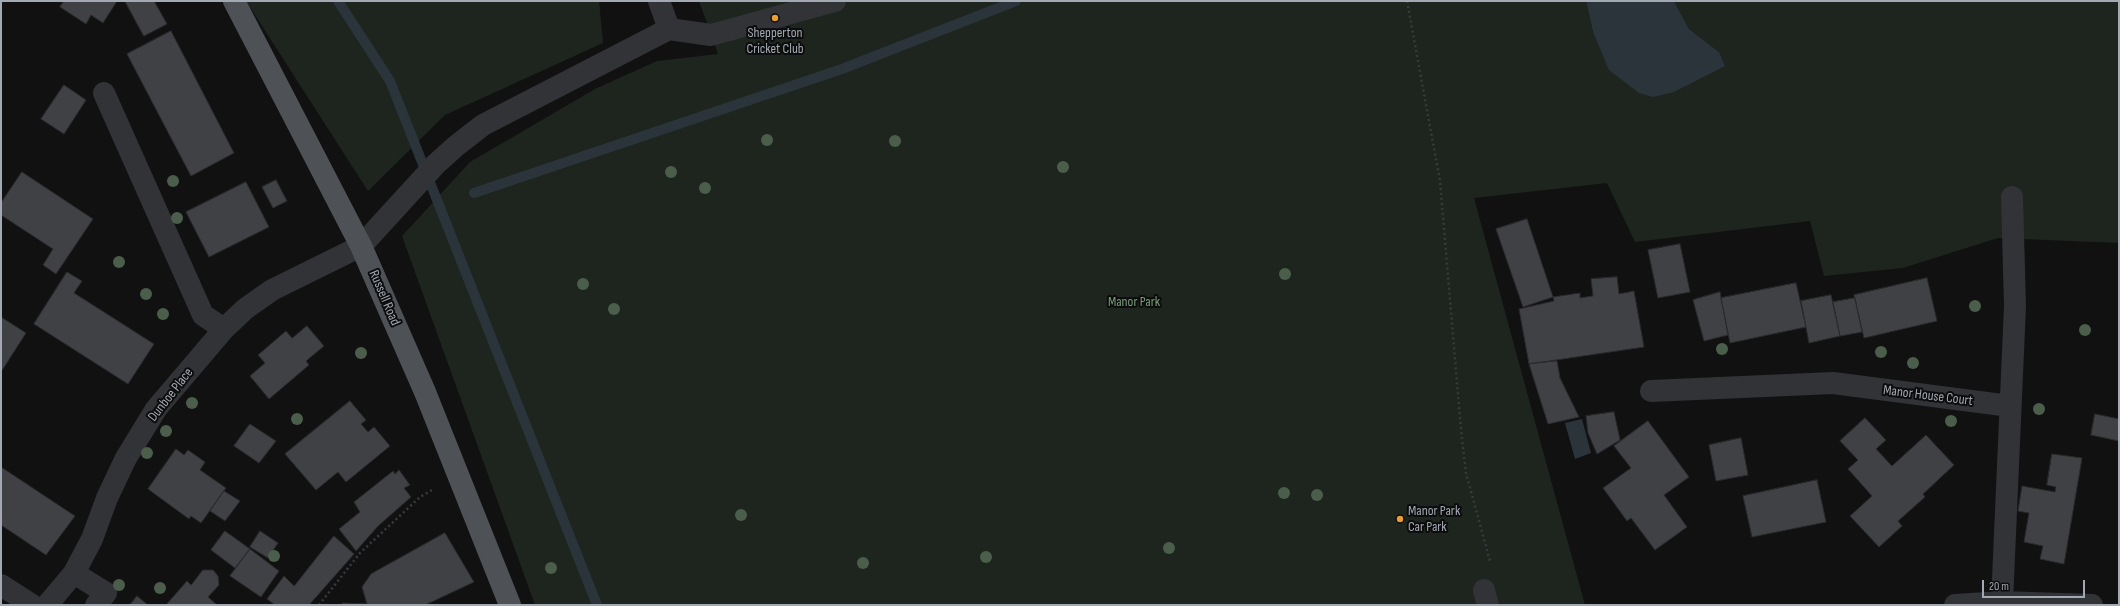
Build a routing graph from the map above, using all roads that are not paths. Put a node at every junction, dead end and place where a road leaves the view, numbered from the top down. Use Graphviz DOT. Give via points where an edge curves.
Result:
graph roads {
  1 [pos="234,1"];
  2 [pos="659,1"];
  3 [pos="835,1"];
  4 [pos="669,29"];
  5 [pos="104,92"];
  6 [pos="2012,197"];
  7 [pos="361,246"];
  8 [pos="224,329"];
  9 [pos="1651,391"];
  10 [pos="2010,406"];
  11 [pos="74,573"];
  12 [pos="1,585"];
  13 [pos="2002,602"];
  14 [pos="32,605"];
  15 [pos="47,605"];
  16 [pos="96,605"];
  17 [pos="510,605"];
  18 [pos="1955,605"];
  19 [pos="2092,605"];
  1 -- 7 [label="main road, Russell Road"];
  2 -- 4 [label="street"];
  3 -- 4 [label="street" via="711,35"];
  4 -- 7 [label="street" via="483,125 436,164"];
  5 -- 8 [label="street" via="203,315"];
  6 -- 10 [label="street" via="2015,306"];
  7 -- 8 [label="street, Dunboe Place" via="272,290 245,308"];
  7 -- 17 [label="main road, Russell Road" via="424,392"];
  8 -- 11 [label="street, Dunboe Place" via="156,409 126,458 107,498 92,539"];
  9 -- 10 [label="street, Manor House Court" via="1833,383"];
  10 -- 13 [label="street"];
  11 -- 15 [label="street, Dunboe Place"];
  11 -- 16 [label="street" via="106,593"];
  12 -- 14 [label="street"];
  13 -- 18 [label="street"];
  13 -- 19 [label="street"];
}
